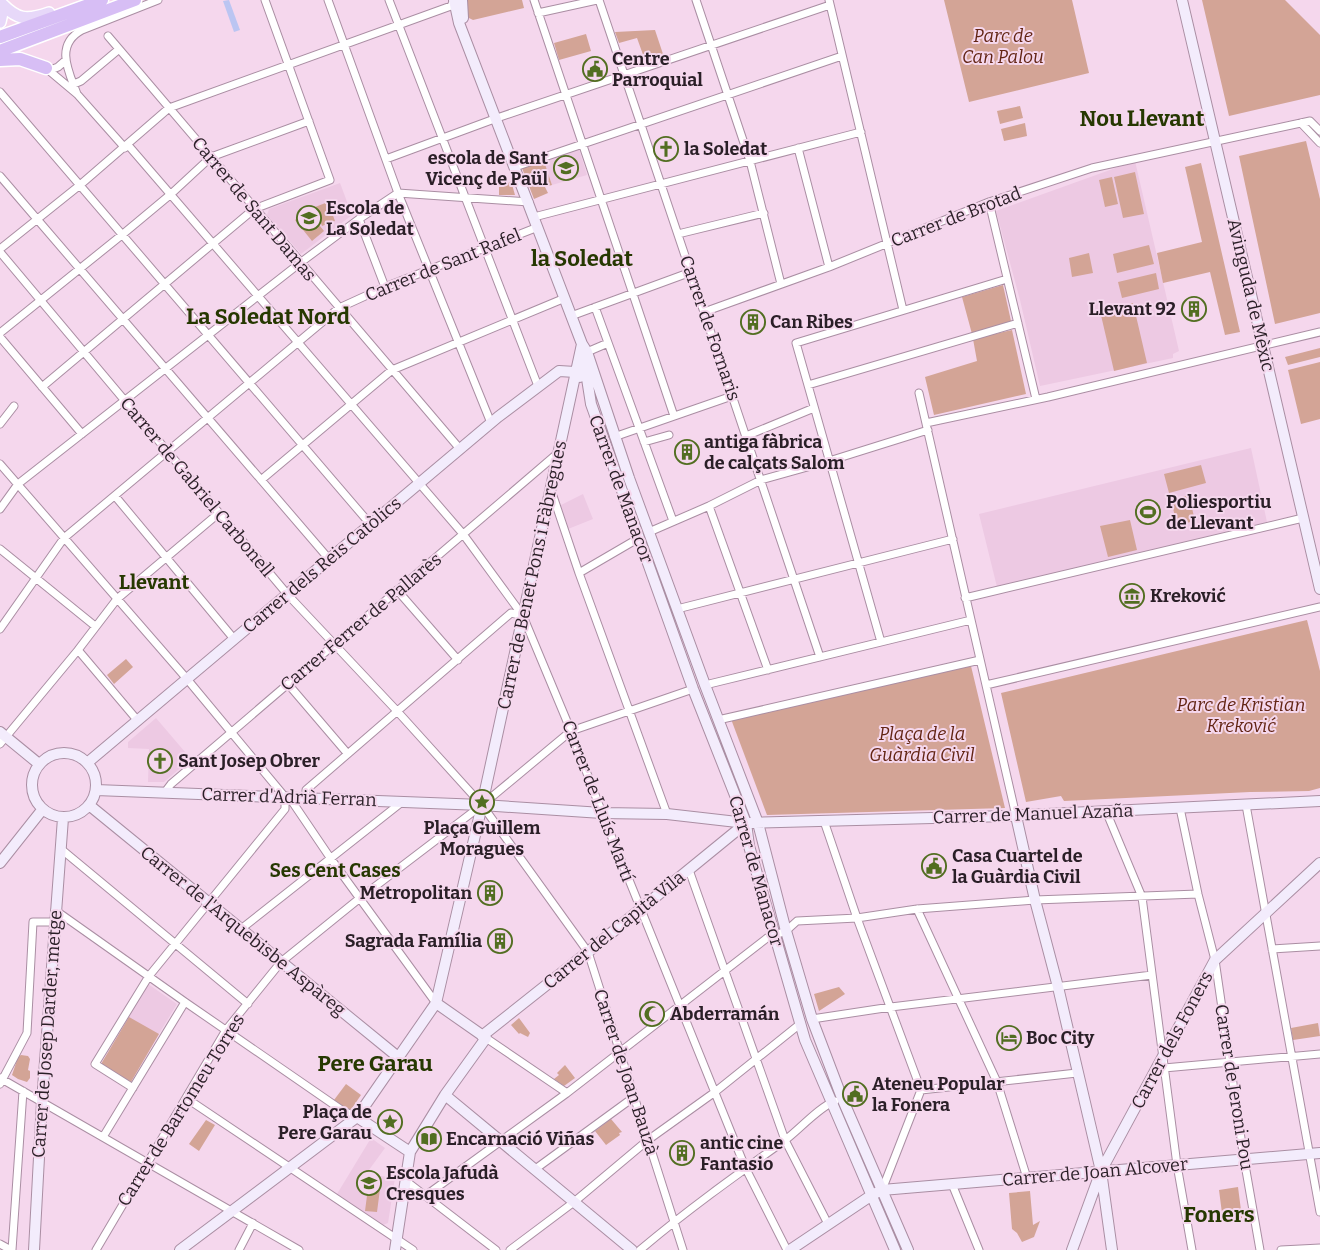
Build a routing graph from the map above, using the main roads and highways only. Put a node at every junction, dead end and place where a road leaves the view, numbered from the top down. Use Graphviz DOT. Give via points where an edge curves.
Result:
graph roads {
  1 [pos="84,0"];
  2 [pos="102,0"];
  3 [pos="0,2"];
  4 [pos="134,4"];
  5 [pos="0,8"];
  6 [pos="37,17"];
  7 [pos="0,22"];
  8 [pos="0,32"];
  9 [pos="0,37"];
  10 [pos="0,51"];
  11 [pos="0,56"];
  12 [pos="0,60"];
  13 [pos="49,69"];
  1 -- 6 [label="main road"];
  2 -- 9 [label="highway"];
  3 -- 6 [label="main road" via="18,17"];
  4 -- 10 [label="highway"];
  4 -- 11 [label="highway"];
  5 -- 7 [label="main road"];
  6 -- 8 [label="highway"];
  12 -- 13 [label="highway" via="20,59"];
}
